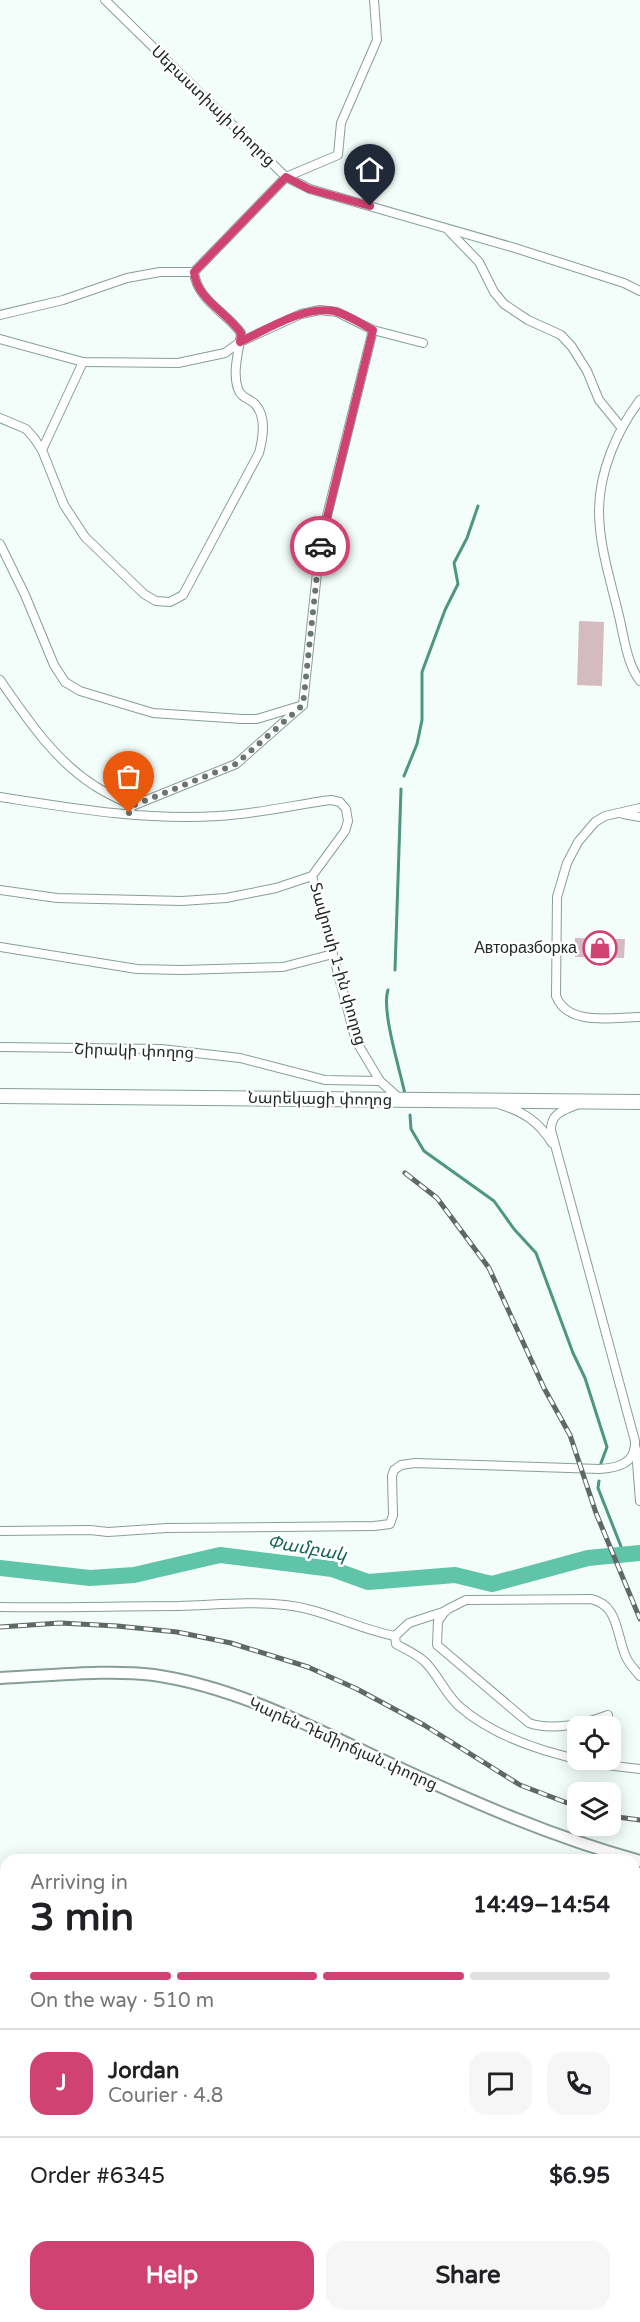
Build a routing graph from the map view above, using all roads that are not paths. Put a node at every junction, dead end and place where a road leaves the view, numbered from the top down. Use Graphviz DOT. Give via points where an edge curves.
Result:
graph roads {
  1 [pos="105,0"];
  2 [pos="374,0"];
  3 [pos="286,177"];
  4 [pos="446,228"];
  5 [pos="194,272"];
  6 [pos="640,291"];
  7 [pos="0,315"];
  8 [pos="373,330"];
  9 [pos="0,339"];
  10 [pos="240,342"];
  11 [pos="423,343"];
  12 [pos="82,362"];
  13 [pos="640,400"];
  14 [pos="0,418"];
  15 [pos="621,427"];
  16 [pos="42,450"];
  17 [pos="0,544"];
  18 [pos="0,680"];
  19 [pos="640,681"];
  20 [pos="303,705"];
  21 [pos="0,797"];
  22 [pos="640,808"];
  23 [pos="131,810"];
  24 [pos="618,813"];
  25 [pos="640,817"];
  26 [pos="312,876"];
  27 [pos="0,890"];
  28 [pos="0,947"];
  29 [pos="333,954"];
  30 [pos="640,1017"];
  31 [pos="0,1047"];
  32 [pos="380,1081"];
  33 [pos="0,1096"];
  34 [pos="401,1100"];
  35 [pos="489,1101"];
  36 [pos="585,1101"];
  37 [pos="640,1102"];
  38 [pos="556,1150"];
  39 [pos="635,1446"];
  40 [pos="640,1501"];
  41 [pos="0,1531"];
  42 [pos="0,1607"];
  43 [pos="446,1610"];
  44 [pos="395,1635"];
  45 [pos="640,1676"];
  46 [pos="0,1678"];
  47 [pos="608,1715"];
  48 [pos="640,1769"];
  49 [pos="617,1854"];
  1 -- 3 [label="street, Սեբաստիայի փողոց"];
  2 -- 3 [label="street" via="377,40 341,123 338,155"];
  3 -- 4 [label="street, Սեբաստիայի փողոց" via="309,189"];
  3 -- 5 [label="street"];
  4 -- 6 [label="street, Սեբաստիայի փողոց" via="616,280"];
  4 -- 15 [label="street" via="479,262 504,304 561,335 572,347 599,400"];
  5 -- 7 [label="street" via="160,272 127,278 63,300"];
  5 -- 10 [label="street" via="198,289 236,326 241,333"];
  8 -- 10 [label="street" via="337,312 320,310 301,314"];
  8 -- 11 [label="street"];
  8 -- 20 [label="street" via="320,544"];
  9 -- 12 [label="street"];
  10 -- 12 [label="street" via="225,353 178,363"];
  10 -- 16 [label="street" via="236,382 243,398 260,411 263,437 259,453 183,595 170,602 156,602 85,537 64,505"];
  12 -- 16 [label="street"];
  13 -- 15 [label="street"];
  14 -- 16 [label="street" via="26,429"];
  15 -- 19 [label="street" via="602,482 599,510 628,655"];
  17 -- 20 [label="street" via="54,665 65,682 80,691 153,713 242,719 257,719"];
  18 -- 23 [label="street" via="33,728 64,762"];
  20 -- 23 [label="street" via="236,764"];
  21 -- 23 [label="street, Տավրոսի 1-ին փողոց"];
  22 -- 24 [label="street"];
  23 -- 26 [label="street, Տավրոսի 1-ին փողոց" via="216,817 331,800 340,802 346,809 345,831"];
  24 -- 25 [label="street"];
  24 -- 30 [label="street" via="605,816 588,829 561,875 556,897 556,996 563,1009 577,1016"];
  26 -- 27 [label="street" via="226,898 182,902 57,898"];
  26 -- 29 [label="street, Տավրոսի 1-ին փողոց"];
  28 -- 29 [label="street" via="137,969 182,970 283,967"];
  29 -- 32 [label="street, Տավրոսի 1-ին փողոց" via="356,1041"];
  31 -- 32 [label="street, Շիրակի փողոց" via="161,1049 240,1058 325,1080"];
  32 -- 34 [label="street"];
  33 -- 34 [label="highway, Նարեկացի փողոց"];
  34 -- 35 [label="highway, Նարեկացի փողոց"];
  35 -- 36 [label="highway, Նարեկացի փողոց"];
  35 -- 38 [label="street" via="527,1116 541,1127"];
  36 -- 37 [label="highway, Նարեկացի փողոց"];
  36 -- 38 [label="street" via="553,1117 551,1130"];
  38 -- 39 [label="street"];
  39 -- 40 [label="street"];
  39 -- 41 [label="street" via="629,1460 616,1468 401,1465 392,1476 390,1524"];
  42 -- 44 [label="street" via="285,1605"];
  43 -- 44 [label="street" via="410,1623"];
  43 -- 45 [label="street" via="466,1600 600,1601 612,1613 626,1659"];
  43 -- 47 [label="street" via="438,1621 438,1645 529,1724 569,1725"];
  44 -- 48 [label="street" via="396,1644 423,1660 455,1703 488,1725 569,1759"];
  46 -- 49 [label="main road, Կարեն Դեմիրճյան փողոց" via="101,1673 153,1675 192,1683 310,1726 536,1829"];
}
